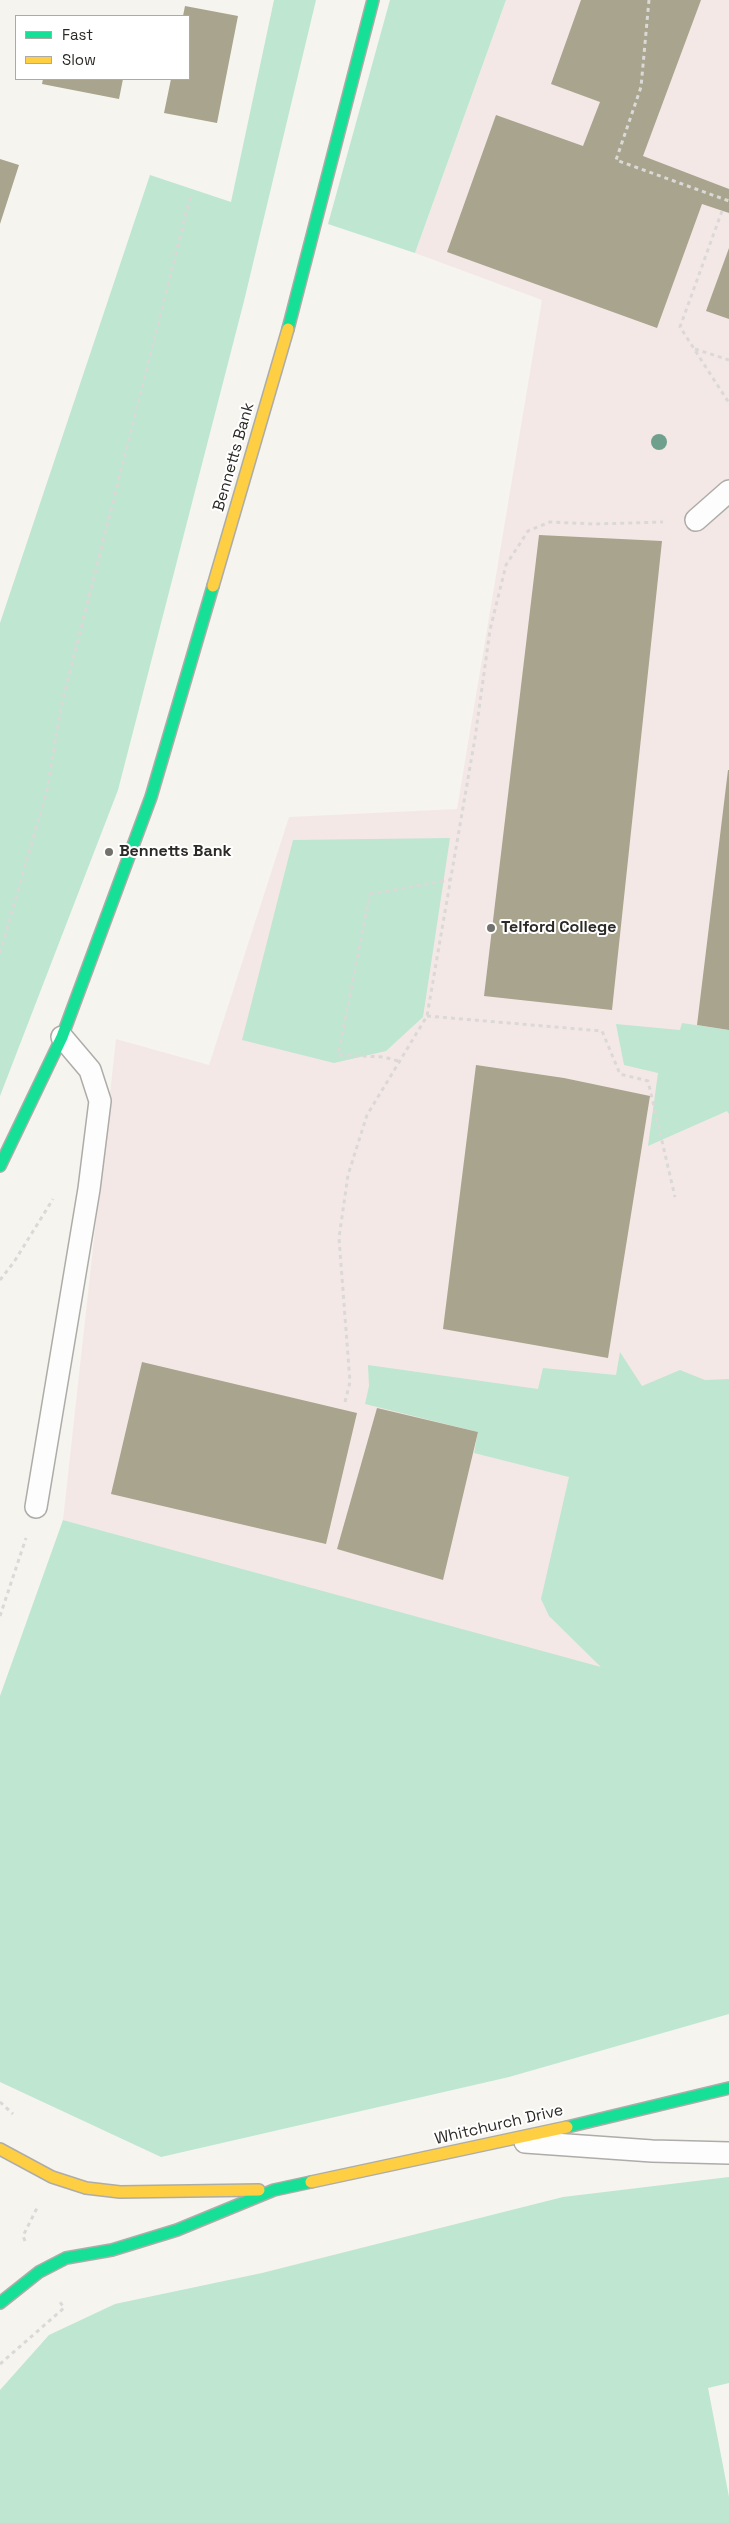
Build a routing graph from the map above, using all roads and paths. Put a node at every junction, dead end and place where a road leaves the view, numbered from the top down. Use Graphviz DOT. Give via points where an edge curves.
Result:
graph roads {
  1 [pos="373,0"];
  2 [pos="649,0"];
  3 [pos="190,198"];
  4 [pos="729,202"];
  5 [pos="722,211"];
  6 [pos="694,348"];
  7 [pos="729,360"];
  8 [pos="729,403"];
  9 [pos="729,491"];
  10 [pos="696,520"];
  11 [pos="450,880"];
  12 [pos="0,953"];
  13 [pos="427,1016"];
  14 [pos="62,1037"];
  15 [pos="398,1061"];
  16 [pos="0,1166"];
  17 [pos="56,1194"];
  18 [pos="674,1197"];
  19 [pos="0,1280"];
  20 [pos="345,1402"];
  21 [pos="36,1507"];
  22 [pos="0,1616"];
  23 [pos="729,2088"];
  24 [pos="507,2140"];
  25 [pos="0,2149"];
  26 [pos="729,2152"];
  27 [pos="274,2190"];
  28 [pos="0,2303"];
  1 -- 14 [label="main road, Bennetts Bank" via="291,320 151,798"];
  2 -- 4 [label="path" via="641,86 616,160"];
  3 -- 12 [label="path" via="60,707 47,790"];
  5 -- 6 [label="path" via="680,327"];
  6 -- 7 [label="path"];
  6 -- 8 [label="path"];
  9 -- 10 [label="lane"];
  10 -- 11 [label="path" via="595,524 550,522 528,531 506,565 490,630"];
  11 -- 13 [label="path"];
  11 -- 15 [label="path" via="370,894 338,1054"];
  13 -- 15 [label="path"];
  13 -- 18 [label="path" via="602,1031 620,1074 648,1081"];
  14 -- 16 [label="main road, Bennetts Bank"];
  14 -- 21 [label="lane" via="90,1070 100,1101 89,1189"];
  15 -- 20 [label="path" via="367,1115 348,1175 339,1238 350,1382"];
  17 -- 19 [label="path"];
  21 -- 22 [label="path"];
  23 -- 24 [label="main road, Whitchurch Drive"];
  24 -- 26 [label="lane" via="652,2151"];
  24 -- 27 [label="main road, Whitchurch Drive"];
  25 -- 27 [label="main road, Whitchurch Drive" via="52,2178 86,2188 120,2192"];
  27 -- 28 [label="main road, Whitchurch Drive" via="177,2230 112,2250 66,2258 39,2272"];
}
